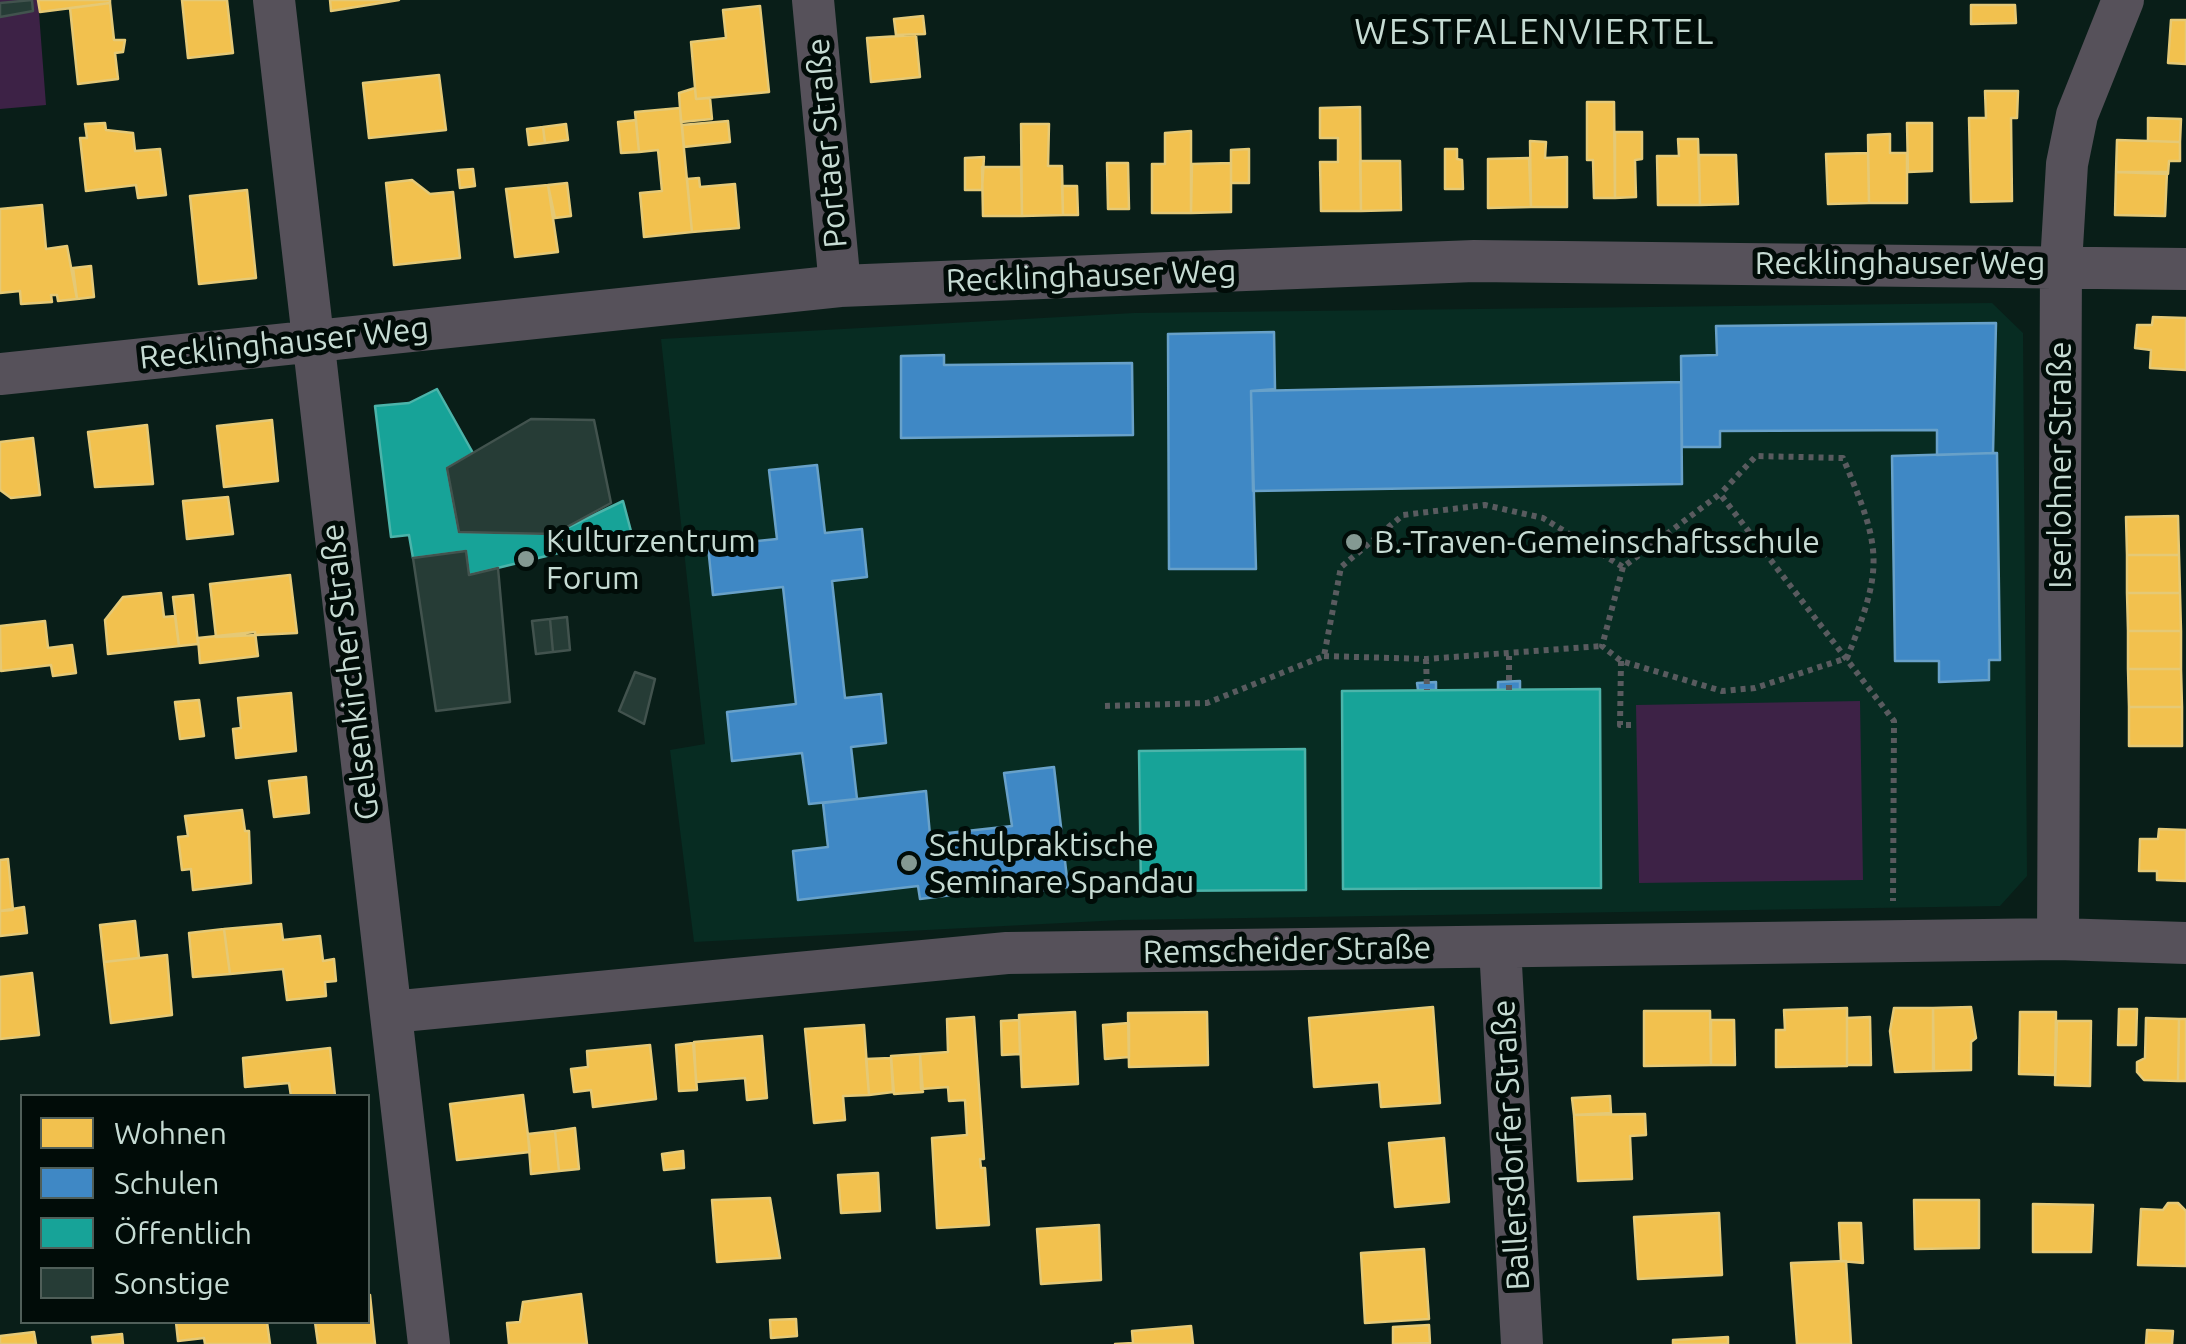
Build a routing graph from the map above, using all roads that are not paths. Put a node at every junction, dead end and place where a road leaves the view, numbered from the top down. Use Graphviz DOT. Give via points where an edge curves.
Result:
graph roads {
  1 [pos="274,0"];
  2 [pos="813,0"];
  3 [pos="2123,0"];
  4 [pos="2061,264"];
  5 [pos="2186,269"];
  6 [pos="840,286"];
  7 [pos="311,339"];
  8 [pos="0,374"];
  9 [pos="2058,939"];
  10 [pos="2186,943"];
  11 [pos="1500,947"];
  12 [pos="390,1012"];
  13 [pos="429,1344"];
  14 [pos="1522,1344"];
  1 -- 7 [label="street, Gelsenkircher Straße"];
  2 -- 6 [label="street, Portaer Straße"];
  3 -- 4 [label="street, Iserlohner Straße" via="2078,115 2067,164"];
  4 -- 5 [label="street, Recklinghauser Weg"];
  4 -- 6 [label="street, Recklinghauser Weg" via="1474,261"];
  4 -- 9 [label="street, Iserlohner Straße"];
  6 -- 7 [label="street, Recklinghauser Weg"];
  7 -- 8 [label="street, Recklinghauser Weg"];
  7 -- 12 [label="street, Gelsenkircher Straße"];
  9 -- 10 [label="street, Remscheider Straße"];
  9 -- 11 [label="street, Remscheider Straße"];
  11 -- 12 [label="street, Remscheider Straße" via="1007,953"];
  11 -- 14 [label="street, Ballersdorfer Straße"];
  12 -- 13 [label="street, Gelsenkircher Straße"];
}
